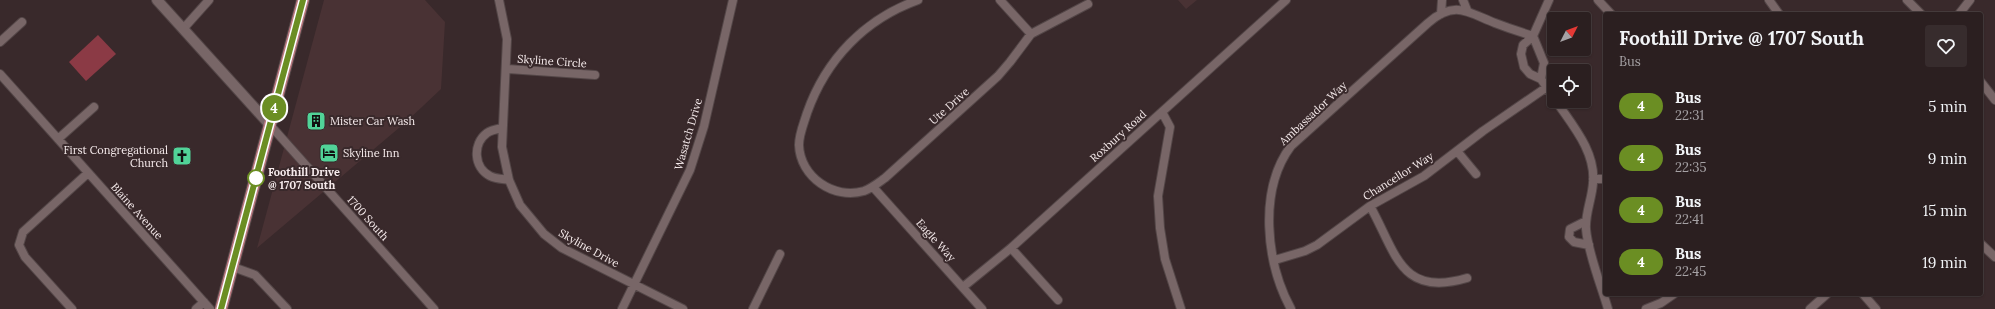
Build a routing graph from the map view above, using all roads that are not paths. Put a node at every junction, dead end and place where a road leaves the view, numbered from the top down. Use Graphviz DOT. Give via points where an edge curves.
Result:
graph roads {
  1 [pos="157,0"];
  2 [pos="209,0"];
  3 [pos="303,0"];
  4 [pos="500,0"];
  5 [pos="733,0"];
  6 [pos="918,0"];
  7 [pos="1000,0"];
  8 [pos="1286,0"];
  9 [pos="1442,0"];
  10 [pos="1463,0"];
  11 [pos="1549,0"];
  12 [pos="1598,0"];
  13 [pos="1769,0"];
  14 [pos="1907,0"];
  15 [pos="1970,0"];
  16 [pos="1088,4"];
  17 [pos="1467,10"];
  18 [pos="1609,12"];
  19 [pos="1778,12"];
  20 [pos="1919,12"];
  21 [pos="1961,12"];
  22 [pos="1441,14"];
  23 [pos="22,22"];
  24 [pos="182,29"];
  25 [pos="1031,34"];
  26 [pos="1533,36"];
  27 [pos="0,42"];
  28 [pos="507,69"];
  29 [pos="0,74"];
  30 [pos="595,75"];
  31 [pos="1541,79"];
  32 [pos="1983,85"];
  33 [pos="1547,87"];
  34 [pos="1995,100"];
  35 [pos="94,107"];
  36 [pos="1561,108"];
  37 [pos="1162,112"];
  38 [pos="270,126"];
  39 [pos="502,128"];
  40 [pos="58,139"];
  41 [pos="1457,151"];
  42 [pos="88,173"];
  43 [pos="1476,174"];
  44 [pos="1593,179"];
  45 [pos="1603,179"];
  46 [pos="509,180"];
  47 [pos="873,187"];
  48 [pos="1370,206"];
  49 [pos="1586,221"];
  50 [pos="1589,245"];
  51 [pos="1983,246"];
  52 [pos="1011,248"];
  53 [pos="780,254"];
  54 [pos="1995,257"];
  55 [pos="1275,260"];
  56 [pos="233,267"];
  57 [pos="1467,278"];
  58 [pos="633,285"];
  59 [pos="963,287"];
  60 [pos="1603,292"];
  61 [pos="1604,296"];
  62 [pos="1671,296"];
  63 [pos="1825,296"];
  64 [pos="1864,296"];
  65 [pos="1058,300"];
  66 [pos="204,302"];
  67 [pos="72,309"];
  68 [pos="196,309"];
  69 [pos="210,309"];
  70 [pos="221,309"];
  71 [pos="287,309"];
  72 [pos="434,309"];
  73 [pos="622,309"];
  74 [pos="683,309"];
  75 [pos="753,309"];
  76 [pos="982,309"];
  77 [pos="1181,309"];
  78 [pos="1291,309"];
  79 [pos="1608,309"];
  80 [pos="1646,309"];
  81 [pos="1810,309"];
  82 [pos="1876,309"];
  1 -- 24 [label="street, 1700 South"];
  2 -- 24 [label="street"];
  3 -- 38 [label="main road"];
  4 -- 28 [label="street, Skyline Drive" via="507,31"];
  5 -- 58 [label="street, Wasatch Drive" via="704,126 690,170"];
  6 -- 47 [label="street" via="872,24 839,54 816,90 801,132 801,155 815,180 839,192 856,192"];
  7 -- 25 [label="street"];
  8 -- 37 [label="street, Roxbury Road"];
  9 -- 22 [label="street"];
  10 -- 17 [label="street"];
  11 -- 26 [label="street"];
  12 -- 18 [label="street"];
  13 -- 19 [label="street"];
  14 -- 20 [label="street"];
  15 -- 21 [label="street"];
  16 -- 25 [label="street"];
  17 -- 22 [label="street, Ambassador Way"];
  17 -- 26 [label="street" via="1494,23"];
  22 -- 55 [label="street, Ambassador Way" via="1298,140 1286,154 1275,178 1269,214 1269,231"];
  23 -- 27 [label="street"];
  24 -- 38 [label="street, 1700 South"];
  25 -- 47 [label="street, Ute Drive" via="998,76"];
  26 -- 31 [label="street" via="1544,63"];
  26 -- 31 [label="street" via="1523,45 1521,58 1526,71"];
  28 -- 30 [label="street, Skyline Circle"];
  28 -- 39 [label="street, Skyline Drive"];
  29 -- 40 [label="street, Blaine Avenue"];
  31 -- 33 [label="street"];
  32 -- 34 [label="street"];
  33 -- 41 [label="street, Chancellor Way"];
  35 -- 40 [label="street"];
  36 -- 44 [label="street" via="1585,146 1590,158"];
  37 -- 52 [label="street, Roxbury Road"];
  37 -- 77 [label="street" via="1170,128 1159,190 1160,228"];
  38 -- 56 [label="main road"];
  38 -- 72 [label="street, 1700 South"];
  39 -- 46 [label="street, Skyline Drive" via="504,161"];
  39 -- 46 [label="street" via="483,137 477,149 477,156 478,163 486,174"];
  40 -- 42 [label="street, Blaine Avenue"];
  41 -- 43 [label="street"];
  41 -- 48 [label="street, Chancellor Way" via="1418,179"];
  42 -- 66 [label="street, Blaine Avenue"];
  42 -- 67 [label="street" via="25,229 19,244 22,253"];
  44 -- 45 [label="street"];
  44 -- 49 [label="street"];
  46 -- 58 [label="street, Skyline Drive" via="515,196 528,216 552,241"];
  47 -- 59 [label="street, Eagle Way"];
  48 -- 55 [label="street, Chancellor Way" via="1311,248"];
  48 -- 57 [label="street" via="1397,260 1412,275 1433,283"];
  49 -- 50 [label="street"];
  49 -- 50 [label="street" via="1570,229 1569,237 1574,242"];
  50 -- 60 [label="street"];
  51 -- 54 [label="street"];
  52 -- 59 [label="street, Roxbury Road"];
  52 -- 65 [label="street"];
  53 -- 75 [label="street"];
  55 -- 78 [label="street, Ambassador Way" via="1281,286"];
  56 -- 70 [label="main road"];
  56 -- 71 [label="street" via="256,275"];
  58 -- 73 [label="street, Wasatch Drive"];
  58 -- 74 [label="street, Skyline Drive"];
  59 -- 76 [label="street, Eagle Way"];
  61 -- 79 [label="street"];
  62 -- 80 [label="street"];
  63 -- 81 [label="street"];
  64 -- 82 [label="street"];
  66 -- 68 [label="street"];
  66 -- 69 [label="street, Blaine Avenue"];
}
